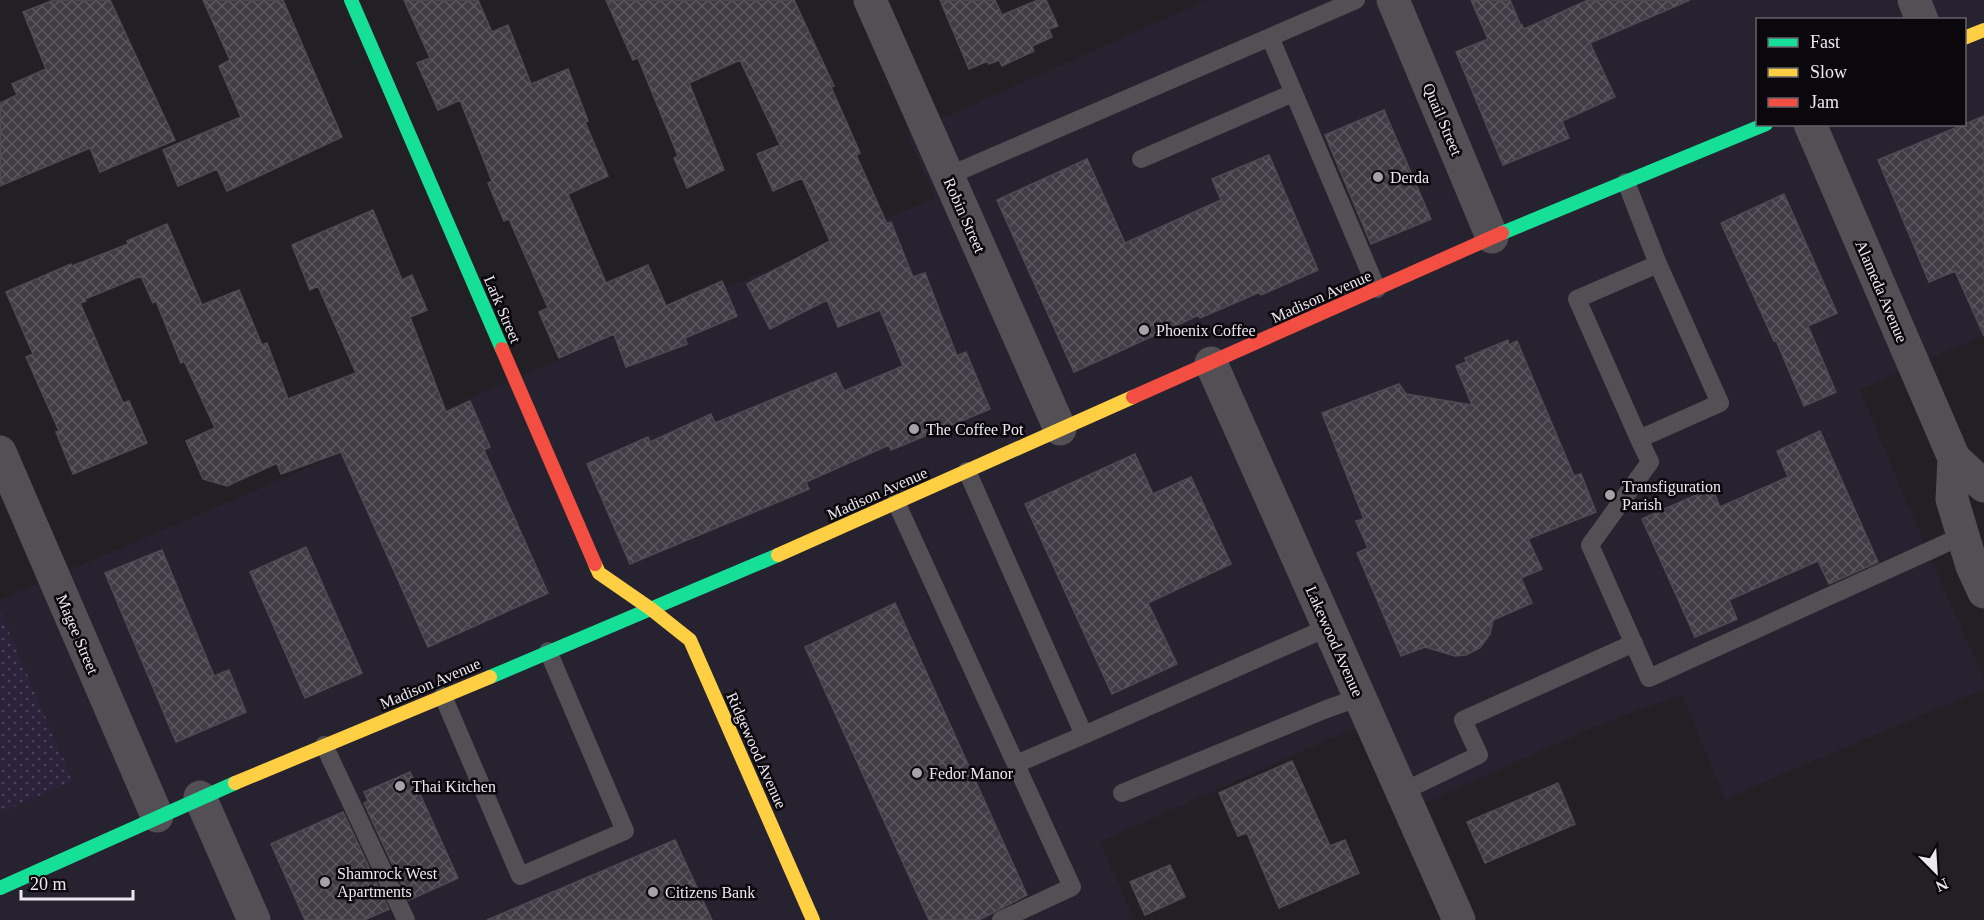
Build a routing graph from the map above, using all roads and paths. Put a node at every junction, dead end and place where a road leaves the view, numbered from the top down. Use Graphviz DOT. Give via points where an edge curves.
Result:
graph roads {
  1 [pos="351,0"];
  2 [pos="870,0"];
  3 [pos="1356,0"];
  4 [pos="1393,0"];
  5 [pos="1914,0"];
  6 [pos="1921,18"];
  7 [pos="1984,30"];
  8 [pos="1270,37"];
  9 [pos="1966,38"];
  10 [pos="1293,93"];
  11 [pos="1761,126"];
  12 [pos="1811,126"];
  13 [pos="1141,159"];
  14 [pos="948,176"];
  15 [pos="1626,182"];
  16 [pos="1492,237"];
  17 [pos="1658,264"];
  18 [pos="1377,289"];
  19 [pos="1211,363"];
  20 [pos="1060,429"];
  21 [pos="1639,439"];
  22 [pos="0,452"];
  23 [pos="1954,458"];
  24 [pos="967,471"];
  25 [pos="1984,486"];
  26 [pos="896,502"];
  27 [pos="1962,536"];
  28 [pos="1984,592"];
  29 [pos="651,609"];
  30 [pos="1329,627"];
  31 [pos="1634,643"];
  32 [pos="548,651"];
  33 [pos="443,696"];
  34 [pos="1360,698"];
  35 [pos="1084,735"];
  36 [pos="324,745"];
  37 [pos="1016,765"];
  38 [pos="1402,792"];
  39 [pos="1122,793"];
  40 [pos="200,797"];
  41 [pos="157,816"];
  42 [pos="0,888"];
  43 [pos="254,920"];
  44 [pos="406,920"];
  45 [pos="813,920"];
  46 [pos="1002,920"];
  47 [pos="1459,920"];
  1 -- 29 [label="main road, Lark Street" via="599,573"];
  2 -- 14 [label="street, Robin Street"];
  3 -- 8 [label="lane"];
  4 -- 16 [label="street, Quail Street"];
  5 -- 6 [label="street"];
  7 -- 9 [label="main road"];
  8 -- 10 [label="lane"];
  8 -- 14 [label="lane"];
  10 -- 13 [label="lane"];
  10 -- 18 [label="lane"];
  11 -- 15 [label="main road, Madison Avenue"];
  12 -- 23 [label="street, Alameda Avenue"];
  14 -- 20 [label="street, Robin Street"];
  15 -- 16 [label="main road, Madison Avenue"];
  15 -- 17 [label="lane"];
  16 -- 18 [label="main road, Madison Avenue"];
  17 -- 21 [label="lane" via="1720,403"];
  17 -- 21 [label="lane" via="1577,299"];
  18 -- 19 [label="main road, Madison Avenue"];
  19 -- 20 [label="main road, Madison Avenue"];
  19 -- 30 [label="street, Lakewood Avenue"];
  20 -- 24 [label="main road, Madison Avenue"];
  21 -- 31 [label="lane" via="1650,462 1590,545"];
  22 -- 41 [label="street, Magee Street"];
  23 -- 25 [label="street, Alameda Avenue"];
  23 -- 27 [label="street, Alameda Avenue" via="1952,499"];
  24 -- 26 [label="main road, Madison Avenue"];
  24 -- 35 [label="lane"];
  26 -- 29 [label="main road, Madison Avenue"];
  26 -- 37 [label="lane"];
  27 -- 28 [label="street, Alameda Avenue"];
  27 -- 31 [label="lane" via="1649,678"];
  29 -- 32 [label="main road, Madison Avenue"];
  29 -- 45 [label="main road, Ridgewood Avenue" via="690,640"];
  30 -- 34 [label="street, Lakewood Avenue"];
  30 -- 35 [label="lane"];
  31 -- 38 [label="lane" via="1463,720 1479,755"];
  32 -- 33 [label="main road, Madison Avenue"];
  32 -- 33 [label="lane" via="625,831 530,872 520,876"];
  33 -- 36 [label="main road, Madison Avenue"];
  34 -- 38 [label="street, Lakewood Avenue"];
  34 -- 39 [label="lane"];
  35 -- 37 [label="lane"];
  36 -- 40 [label="main road, Madison Avenue"];
  36 -- 44 [label="lane"];
  37 -- 46 [label="lane" via="1072,886"];
  38 -- 47 [label="street, Lakewood Avenue"];
  40 -- 41 [label="main road, Madison Avenue"];
  40 -- 43 [label="street"];
  41 -- 42 [label="main road, Madison Avenue"];
}
